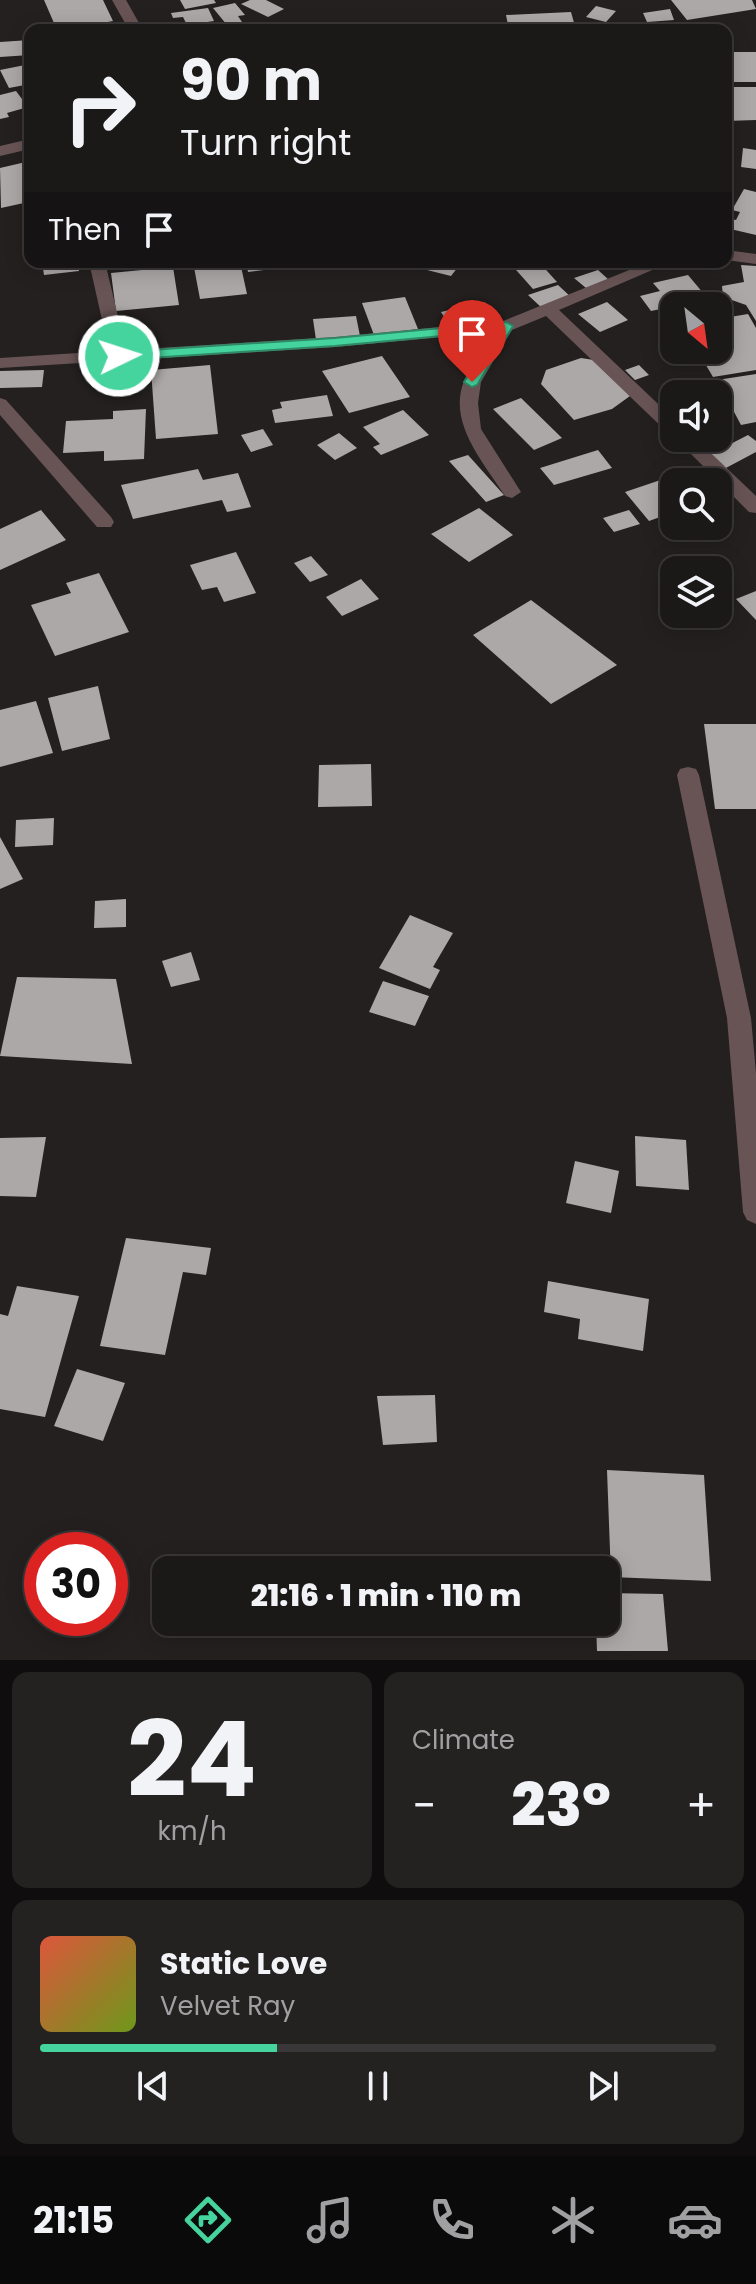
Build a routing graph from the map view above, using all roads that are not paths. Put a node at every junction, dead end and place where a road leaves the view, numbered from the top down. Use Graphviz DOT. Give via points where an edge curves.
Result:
graph roads {
  1 [pos="119,0"];
  2 [pos="133,24"];
  3 [pos="24,145"];
  4 [pos="0,151"];
  5 [pos="732,256"];
  6 [pos="756,259"];
  7 [pos="98,268"];
  8 [pos="648,268"];
  9 [pos="548,309"];
  10 [pos="506,326"];
  11 [pos="119,356"];
  12 [pos="0,363"];
  13 [pos="0,404"];
  14 [pos="660,416"];
  15 [pos="699,452"];
  16 [pos="512,492"];
  17 [pos="756,507"];
  18 [pos="104,522"];
  19 [pos="688,775"];
  20 [pos="756,1212"];
  1 -- 2 [label="street"];
  3 -- 4 [label="street"];
  5 -- 6 [label="street"];
  7 -- 11 [label="street"];
  8 -- 9 [label="street"];
  9 -- 10 [label="street"];
  9 -- 14 [label="street"];
  10 -- 11 [label="street"];
  10 -- 16 [label="street" via="472,382 469,403 472,429"];
  11 -- 12 [label="street"];
  13 -- 18 [label="street"];
  15 -- 17 [label="street"];
  19 -- 20 [label="street" via="739,1018"];
}
